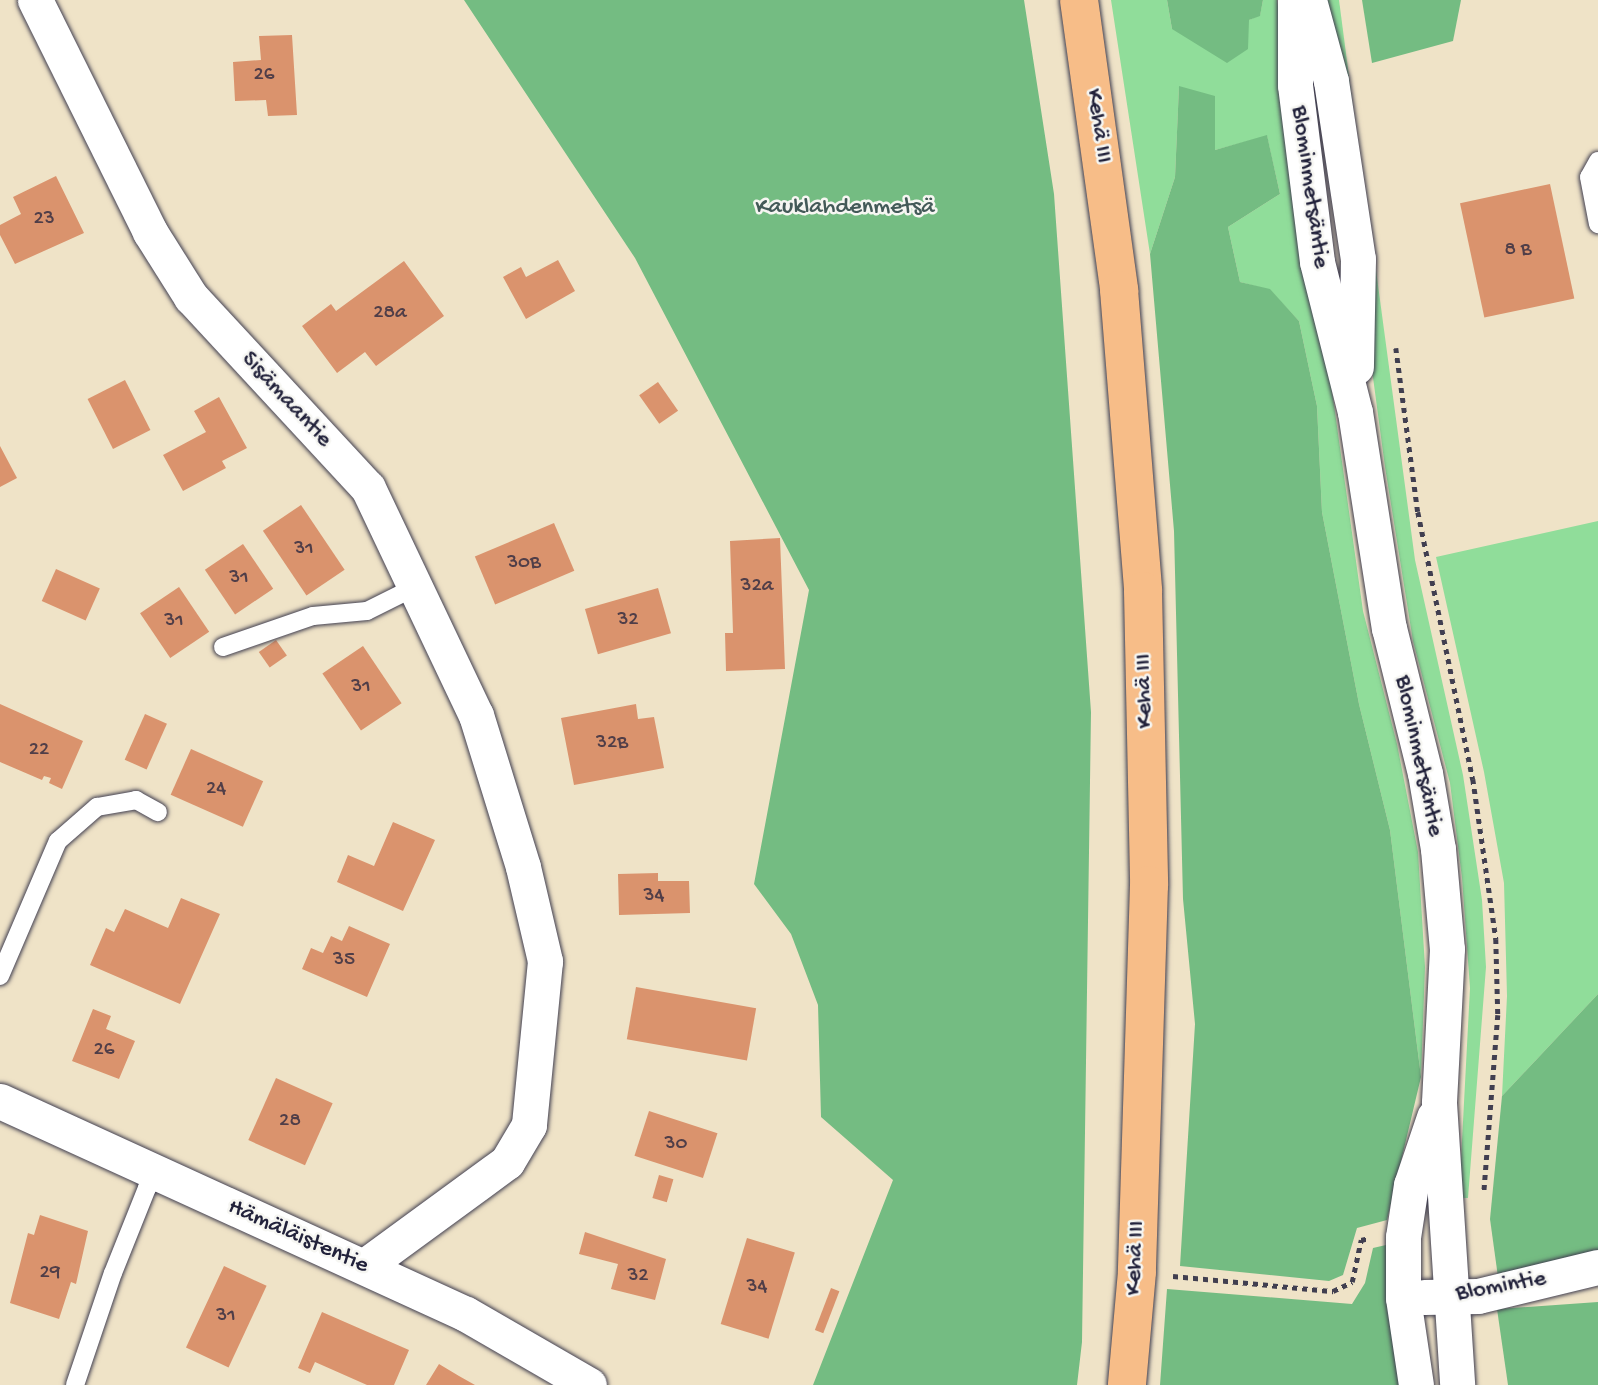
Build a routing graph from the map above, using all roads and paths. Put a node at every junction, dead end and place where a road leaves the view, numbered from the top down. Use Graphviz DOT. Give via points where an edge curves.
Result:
graph roads {
  1 [pos="35,0"];
  2 [pos="1079,0"];
  3 [pos="1295,0"];
  4 [pos="1309,0"];
  5 [pos="1598,161"];
  6 [pos="1598,224"];
  7 [pos="1355,412"];
  8 [pos="417,586"];
  9 [pos="223,647"];
  10 [pos="158,812"];
  11 [pos="0,976"];
  12 [pos="0,1101"];
  13 [pos="1439,1103"];
  14 [pos="158,1174"];
  15 [pos="1403,1237"];
  16 [pos="365,1266"];
  17 [pos="1598,1267"];
  18 [pos="1137,1272"];
  19 [pos="1448,1296"];
  20 [pos="1403,1298"];
  21 [pos="75,1385"];
  22 [pos="589,1385"];
  23 [pos="1127,1385"];
  24 [pos="1416,1385"];
  25 [pos="1457,1385"];
  1 -- 8 [label="street, Sisämaantie" via="149,232 191,297 368,488"];
  2 -- 18 [label="highway, Kehä III" via="1119,290 1143,591 1149,884"];
  3 -- 7 [label="street, Blominmetsäntie" via="1294,85 1317,262"];
  4 -- 7 [label="street, Blominmetsäntie" via="1331,81 1358,259"];
  5 -- 6 [label="lane" via="1589,177"];
  7 -- 13 [label="street, Blominmetsäntie" via="1389,628 1426,773 1438,849 1447,949"];
  8 -- 9 [label="lane" via="367,611 313,616"];
  8 -- 16 [label="street, Sisämaantie" via="476,715 545,961 529,1125 507,1162"];
  10 -- 11 [label="lane" via="136,800 97,807 58,841"];
  12 -- 14 [label="street, Hämäläistentie"];
  13 -- 15 [label="street, Blominmetsäntie" via="1411,1185"];
  13 -- 19 [label="street, Blominmetsäntie"];
  14 -- 16 [label="street, Hämäläistentie"];
  14 -- 21 [label="lane" via="147,1188 113,1273"];
  15 -- 18 [label="path" via="1361,1240 1352,1282 1333,1291"];
  15 -- 20 [label="street, Blominmetsäntie"];
  16 -- 22 [label="street, Hämäläistentie" via="466,1314"];
  17 -- 19 [label="street, Blomintie" via="1478,1296"];
  18 -- 23 [label="highway, Kehä III"];
  19 -- 20 [label="street, Blomintie"];
  19 -- 25 [label="street, Blominmetsäntie"];
  20 -- 24 [label="street, Blominmetsäntie"];
}
